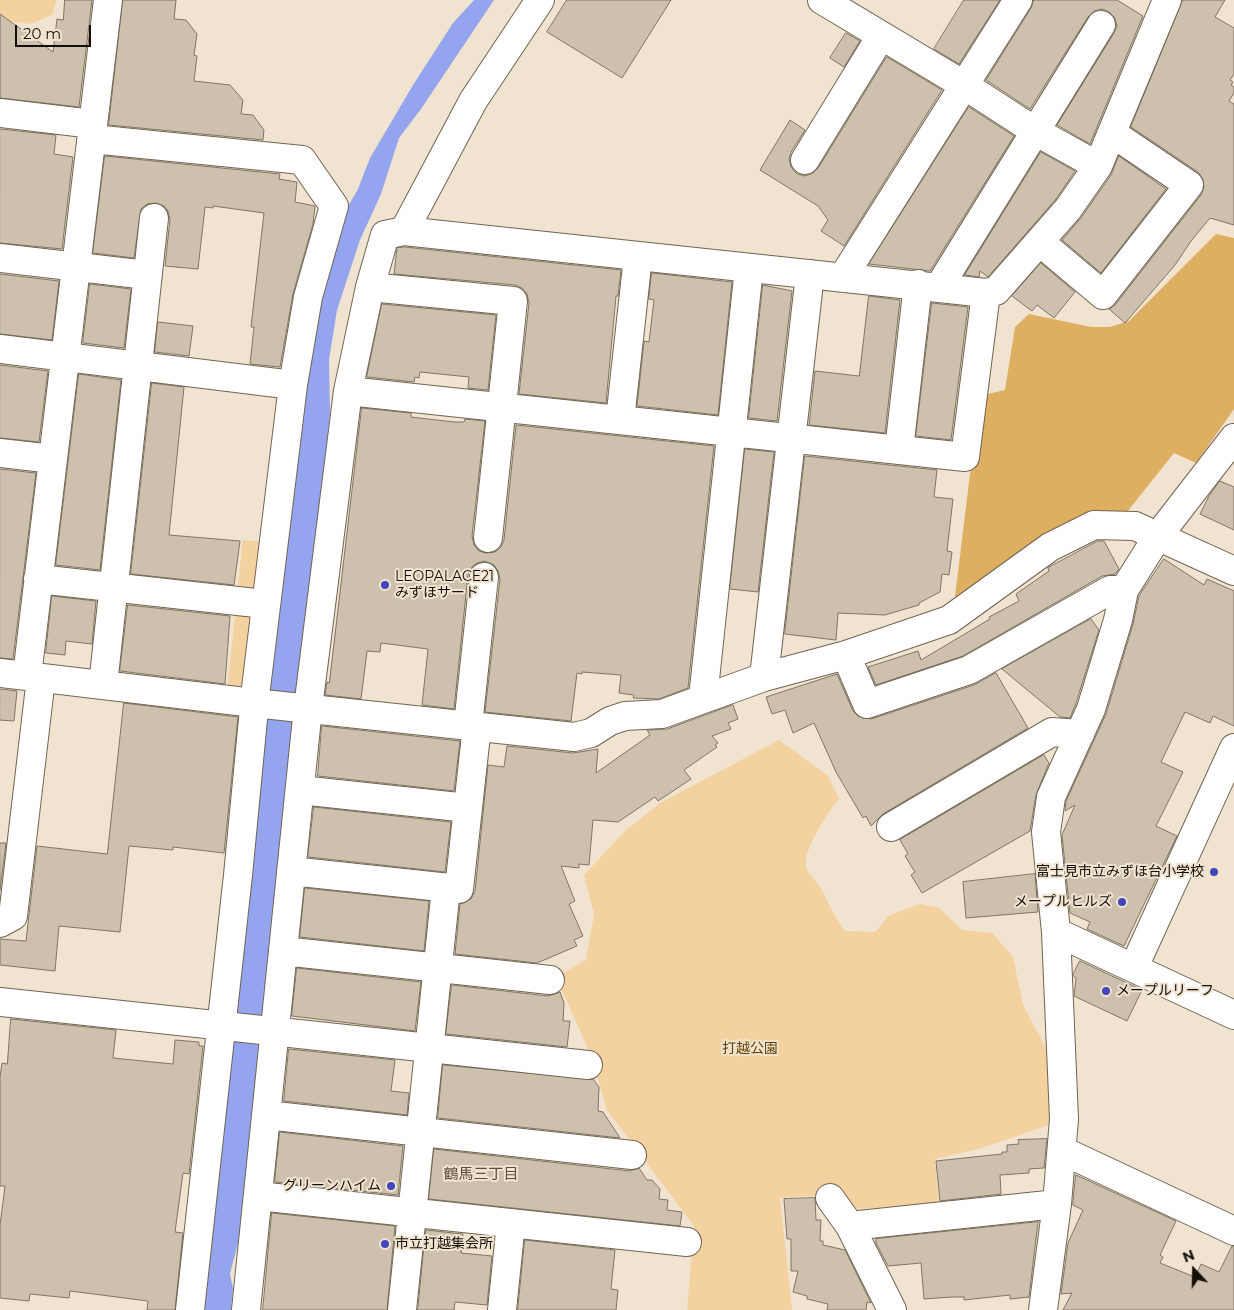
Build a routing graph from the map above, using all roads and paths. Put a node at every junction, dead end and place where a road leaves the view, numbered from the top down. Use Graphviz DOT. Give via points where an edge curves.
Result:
graph roads {
  1 [pos="108,0"];
  2 [pos="540,0"];
  3 [pos="822,0"];
  4 [pos="1018,0"];
  5 [pos="1166,0"];
  6 [pos="1101,25"];
  7 [pos="881,36"];
  8 [pos="964,85"];
  9 [pos="0,113"];
  10 [pos="92,131"];
  11 [pos="1035,132"];
  12 [pos="1112,133"];
  13 [pos="805,160"];
  14 [pos="1098,166"];
  15 [pos="154,218"];
  16 [pos="404,231"];
  17 [pos="1040,242"];
  18 [pos="638,257"];
  19 [pos="0,258"];
  20 [pos="76,267"];
  21 [pos="749,268"];
  22 [pos="810,274"];
  23 [pos="147,275"];
  24 [pos="843,277"];
  25 [pos="370,286"];
  26 [pos="929,286"];
  27 [pos="986,293"];
  28 [pos="0,350"];
  29 [pos="65,357"];
  30 [pos="138,366"];
  31 [pos="293,385"];
  32 [pos="348,391"];
  33 [pos="502,407"];
  34 [pos="620,420"];
  35 [pos="732,432"];
  36 [pos="791,438"];
  37 [pos="1234,438"];
  38 [pos="899,450"];
  39 [pos="0,453"];
  40 [pos="53,459"];
  41 [pos="1158,536"];
  42 [pos="488,538"];
  43 [pos="1234,571"];
  44 [pos="484,577"];
  45 [pos="38,579"];
  46 [pos="114,587"];
  47 [pos="1124,590"];
  48 [pos="266,604"];
  49 [pos="846,655"];
  50 [pos="0,672"];
  51 [pos="34,677"];
  52 [pos="764,677"];
  53 [pos="103,686"];
  54 [pos="703,698"];
  55 [pos="254,703"];
  56 [pos="308,708"];
  57 [pos="472,726"];
  58 [pos="1080,734"];
  59 [pos="1234,748"];
  60 [pos="300,790"];
  61 [pos="468,808"];
  62 [pos="891,827"];
  63 [pos="291,871"];
  64 [pos="446,888"];
  65 [pos="0,923"];
  66 [pos="1056,932"];
  67 [pos="283,951"];
  68 [pos="438,968"];
  69 [pos="1134,968"];
  70 [pos="550,980"];
  71 [pos="0,1002"];
  72 [pos="1234,1015"];
  73 [pos="222,1027"];
  74 [pos="275,1032"];
  75 [pos="430,1049"];
  76 [pos="588,1065"];
  77 [pos="266,1114"];
  78 [pos="421,1132"];
  79 [pos="1063,1151"];
  80 [pos="632,1155"];
  81 [pos="258,1196"];
  82 [pos="830,1198"];
  83 [pos="1057,1204"];
  84 [pos="412,1213"];
  85 [pos="511,1223"];
  86 [pos="850,1226"];
  87 [pos="1234,1231"];
  88 [pos="687,1242"];
  89 [pos="190,1310"];
  90 [pos="246,1310"];
  91 [pos="402,1310"];
  92 [pos="502,1310"];
  93 [pos="892,1310"];
  94 [pos="1043,1310"];
  1 -- 10 [label="street"];
  2 -- 16 [label="street" via="473,101"];
  3 -- 7 [label="street"];
  4 -- 8 [label="street"];
  5 -- 12 [label="street"];
  6 -- 11 [label="street"];
  7 -- 8 [label="street"];
  7 -- 13 [label="street"];
  8 -- 11 [label="street"];
  8 -- 24 [label="street"];
  9 -- 10 [label="street"];
  10 -- 20 [label="street"];
  10 -- 31 [label="street" via="302,160 334,206 308,297"];
  11 -- 14 [label="street"];
  11 -- 26 [label="street"];
  12 -- 14 [label="street"];
  12 -- 17 [label="street" via="1189,184 1103,295"];
  14 -- 17 [label="street"];
  15 -- 23 [label="street"];
  16 -- 18 [label="street"];
  16 -- 25 [label="street" via="385,235"];
  17 -- 27 [label="street" via="996,291"];
  18 -- 21 [label="street"];
  18 -- 34 [label="street"];
  19 -- 20 [label="street"];
  20 -- 23 [label="street"];
  20 -- 29 [label="street"];
  21 -- 22 [label="street"];
  21 -- 35 [label="street"];
  22 -- 24 [label="street"];
  22 -- 36 [label="street"];
  23 -- 30 [label="street"];
  24 -- 26 [label="street"];
  25 -- 32 [label="street"];
  25 -- 33 [label="street" via="513,301"];
  26 -- 27 [label="street"];
  26 -- 38 [label="street"];
  27 -- 38 [label="street" via="965,457"];
  28 -- 29 [label="street"];
  29 -- 30 [label="street"];
  29 -- 40 [label="street"];
  30 -- 31 [label="street"];
  30 -- 46 [label="street"];
  31 -- 48 [label="street"];
  32 -- 33 [label="street"];
  32 -- 56 [label="street"];
  33 -- 34 [label="street"];
  33 -- 42 [label="street"];
  34 -- 35 [label="street"];
  35 -- 36 [label="street"];
  35 -- 54 [label="street"];
  36 -- 38 [label="street"];
  36 -- 52 [label="street"];
  37 -- 41 [label="street"];
  39 -- 40 [label="street"];
  40 -- 45 [label="street"];
  41 -- 43 [label="street"];
  41 -- 47 [label="street"];
  41 -- 49 [label="street" via="1135,526 1094,525 1050,547 949,620"];
  44 -- 57 [label="street"];
  45 -- 46 [label="street"];
  45 -- 51 [label="street"];
  46 -- 48 [label="street"];
  46 -- 53 [label="street"];
  47 -- 49 [label="street" via="1110,590 969,670 868,704"];
  47 -- 58 [label="street" via="1091,709"];
  48 -- 55 [label="street"];
  49 -- 52 [label="street"];
  50 -- 51 [label="street"];
  51 -- 53 [label="street"];
  51 -- 65 [label="street" via="13,916"];
  52 -- 54 [label="street"];
  53 -- 55 [label="street"];
  54 -- 57 [label="street" via="662,714 625,716 591,733 574,737"];
  55 -- 56 [label="street"];
  55 -- 73 [label="street"];
  56 -- 57 [label="street"];
  56 -- 60 [label="street"];
  57 -- 61 [label="street"];
  58 -- 62 [label="street" via="1052,732"];
  58 -- 66 [label="street" via="1051,797 1046,832"];
  59 -- 69 [label="street"];
  60 -- 61 [label="street"];
  60 -- 63 [label="street"];
  61 -- 64 [label="street" via="459,889"];
  63 -- 64 [label="street"];
  63 -- 67 [label="street"];
  64 -- 68 [label="street"];
  66 -- 69 [label="street"];
  66 -- 79 [label="street"];
  67 -- 68 [label="street"];
  67 -- 74 [label="street"];
  68 -- 70 [label="street"];
  68 -- 75 [label="street"];
  69 -- 72 [label="street"];
  71 -- 73 [label="street"];
  73 -- 74 [label="street"];
  73 -- 89 [label="street"];
  74 -- 75 [label="street"];
  74 -- 77 [label="street"];
  75 -- 76 [label="street"];
  75 -- 78 [label="street"];
  77 -- 78 [label="street"];
  77 -- 81 [label="street"];
  78 -- 80 [label="street"];
  78 -- 84 [label="street"];
  79 -- 83 [label="street"];
  79 -- 87 [label="street"];
  81 -- 84 [label="street"];
  81 -- 90 [label="street"];
  82 -- 86 [label="street"];
  83 -- 86 [label="street"];
  83 -- 94 [label="street"];
  84 -- 85 [label="street"];
  84 -- 91 [label="street"];
  85 -- 88 [label="street"];
  85 -- 92 [label="street"];
  86 -- 93 [label="street"];
}
